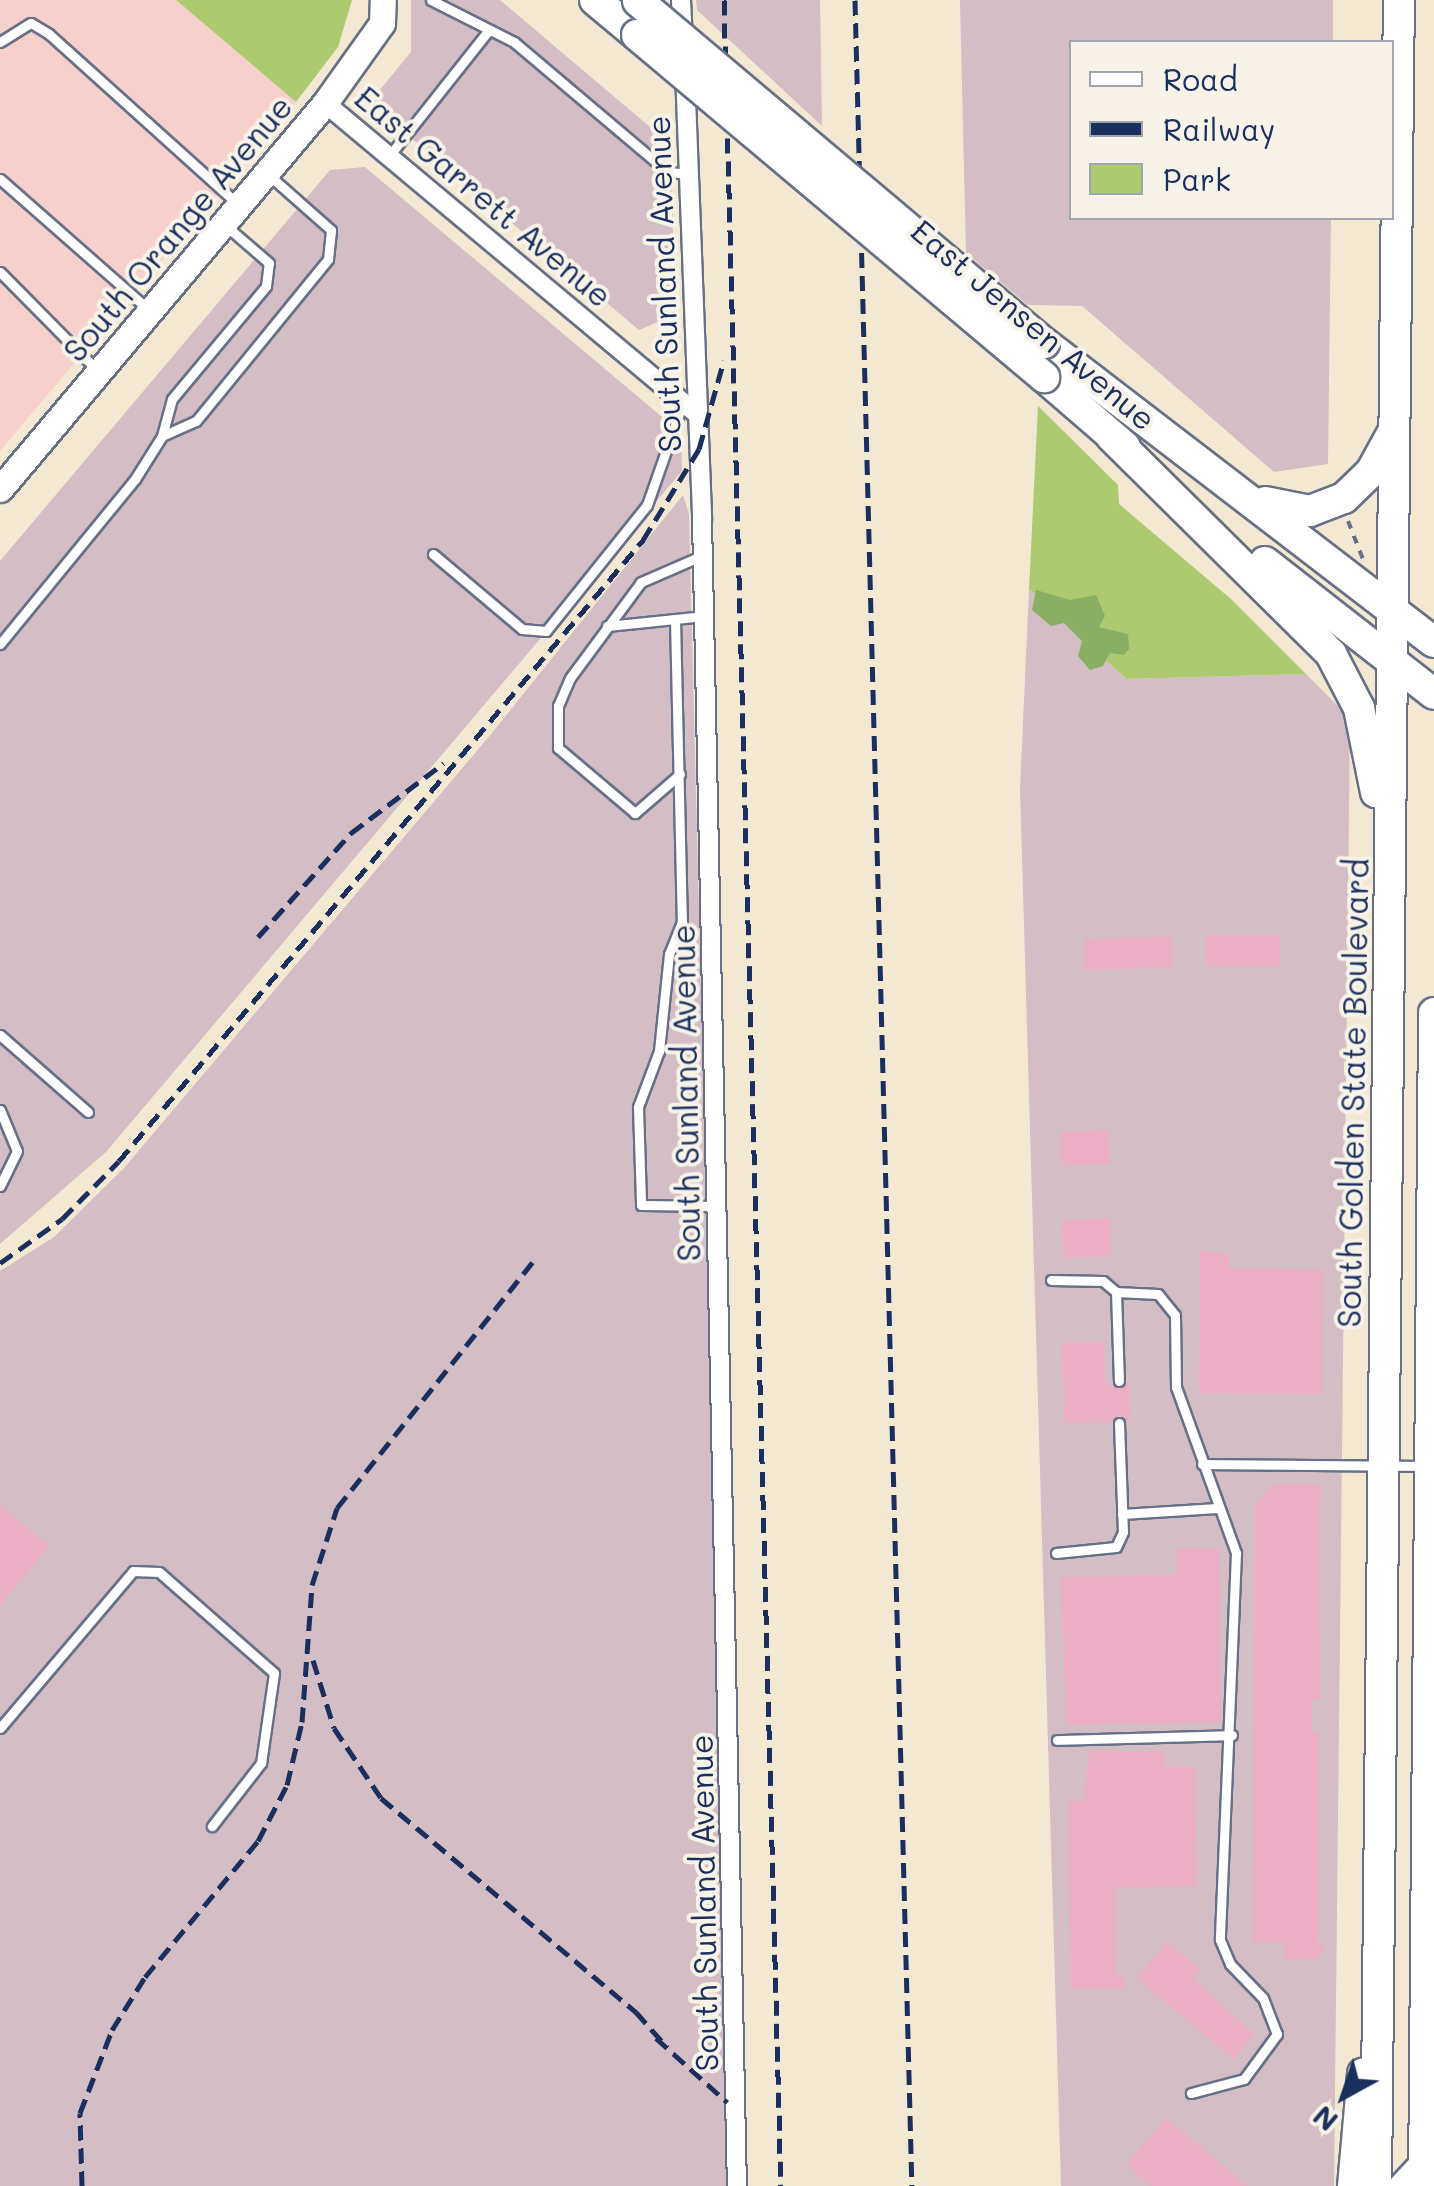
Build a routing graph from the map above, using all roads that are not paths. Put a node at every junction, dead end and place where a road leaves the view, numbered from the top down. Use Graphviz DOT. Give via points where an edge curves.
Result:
graph roads {
  1 [pos="383,0"];
  2 [pos="431,0"];
  3 [pos="595,0"];
  4 [pos="681,0"];
  5 [pos="1399,0"];
  6 [pos="637,1"];
  7 [pos="488,31"];
  8 [pos="0,42"];
  9 [pos="325,103"];
  10 [pos="389,156"];
  11 [pos="266,173"];
  12 [pos="690,174"];
  13 [pos="0,179"];
  14 [pos="231,214"];
  15 [pos="0,272"];
  16 [pos="150,311"];
  17 [pos="99,372"];
  18 [pos="690,408"];
  19 [pos="1395,427"];
  20 [pos="162,436"];
  21 [pos="1111,436"];
  22 [pos="0,489"];
  23 [pos="1249,498"];
  24 [pos="433,554"];
  25 [pos="703,555"];
  26 [pos="1395,611"];
  27 [pos="704,616"];
  28 [pos="675,619"];
  29 [pos="607,626"];
  30 [pos="1434,642"];
  31 [pos="0,644"];
  32 [pos="1393,662"];
  33 [pos="1434,694"];
  34 [pos="680,774"];
  35 [pos="1389,900"];
  36 [pos="1434,1013"];
  37 [pos="0,1035"];
  38 [pos="0,1110"];
  39 [pos="88,1112"];
  40 [pos="0,1186"];
  41 [pos="718,1206"];
  42 [pos="1051,1280"];
  43 [pos="1116,1292"];
  44 [pos="1118,1381"];
  45 [pos="1119,1423"];
  46 [pos="1202,1464"];
  47 [pos="1383,1466"];
  48 [pos="1430,1466"];
  49 [pos="1217,1508"];
  50 [pos="1122,1514"];
  51 [pos="1056,1553"];
  52 [pos="0,1728"];
  53 [pos="1232,1735"];
  54 [pos="1057,1740"];
  55 [pos="212,1826"];
  56 [pos="1427,1869"];
  57 [pos="1434,1948"];
  58 [pos="1379,1982"];
  59 [pos="1191,2093"];
  60 [pos="1428,2161"];
  61 [pos="737,2186"];
  62 [pos="1353,2186"];
  63 [pos="1376,2186"];
  64 [pos="1397,2186"];
  1 -- 9 [label="street, South Orange Avenue" via="382,23"];
  2 -- 7 [label="lane"];
  3 -- 21 [label="main road, East Jensen Avenue, bridge"];
  4 -- 12 [label="street, South Sunland Avenue"];
  5 -- 19 [label="main road, South Golden State Boulevard"];
  6 -- 23 [label="main road, East Jensen Avenue, bridge" via="1044,343"];
  7 -- 10 [label="lane"];
  7 -- 12 [label="lane" via="514,42 668,172"];
  8 -- 14 [label="lane" via="31,23 49,34"];
  9 -- 10 [label="street, East Garrett Avenue"];
  9 -- 11 [label="street, South Orange Avenue"];
  10 -- 18 [label="street, East Garrett Avenue"];
  11 -- 14 [label="street, South Orange Avenue"];
  11 -- 20 [label="lane" via="331,230 328,259 196,421"];
  12 -- 18 [label="street, South Sunland Avenue"];
  13 -- 16 [label="lane"];
  14 -- 16 [label="street, South Orange Avenue"];
  14 -- 20 [label="lane" via="271,273 172,398"];
  15 -- 17 [label="lane"];
  16 -- 17 [label="street, South Orange Avenue"];
  17 -- 22 [label="street, South Orange Avenue"];
  18 -- 24 [label="lane" via="647,506 546,631 522,629"];
  18 -- 25 [label="street, South Sunland Avenue"];
  19 -- 23 [label="main road" via="1371,472 1328,506 1292,510"];
  19 -- 26 [label="main road, South Golden State Boulevard"];
  20 -- 31 [label="lane" via="135,479"];
  21 -- 32 [label="main road, East Jensen Avenue"];
  21 -- 35 [label="main road" via="1308,628 1344,673 1373,765"];
  23 -- 26 [label="main road, East Jensen Avenue"];
  25 -- 27 [label="street, South Sunland Avenue"];
  25 -- 29 [label="lane" via="641,582"];
  26 -- 30 [label="main road, East Jensen Avenue"];
  26 -- 32 [label="main road, South Golden State Boulevard"];
  27 -- 28 [label="lane"];
  27 -- 41 [label="street, South Sunland Avenue"];
  28 -- 29 [label="lane"];
  28 -- 34 [label="lane"];
  29 -- 34 [label="lane" via="558,706 558,748 635,813"];
  32 -- 33 [label="main road, East Jensen Avenue"];
  32 -- 35 [label="main road, South Golden State Boulevard"];
  34 -- 41 [label="lane" via="682,922 670,954 660,1051 638,1107 641,1205"];
  35 -- 47 [label="main road, South Golden State Boulevard"];
  36 -- 48 [label="main road"];
  37 -- 39 [label="lane"];
  38 -- 40 [label="lane" via="16,1150"];
  41 -- 61 [label="street, South Sunland Avenue"];
  42 -- 43 [label="lane" via="1104,1281"];
  43 -- 44 [label="lane"];
  43 -- 46 [label="lane" via="1158,1294 1175,1315 1176,1387"];
  45 -- 50 [label="lane"];
  46 -- 47 [label="lane"];
  46 -- 49 [label="lane"];
  47 -- 48 [label="lane"];
  47 -- 58 [label="main road, South Golden State Boulevard"];
  48 -- 56 [label="main road"];
  49 -- 50 [label="lane"];
  49 -- 53 [label="lane" via="1236,1553"];
  50 -- 51 [label="lane" via="1116,1547"];
  52 -- 55 [label="lane" via="133,1571 160,1572 274,1672 261,1763"];
  53 -- 54 [label="lane"];
  53 -- 59 [label="lane" via="1221,1827 1220,1940 1230,1964 1263,1998 1277,2034 1244,2079"];
  56 -- 57 [label="main road"];
  56 -- 60 [label="main road"];
  58 -- 62 [label="main road" via="1354,2122"];
  58 -- 63 [label="main road, South Golden State Boulevard"];
  60 -- 64 [label="street"];
}
